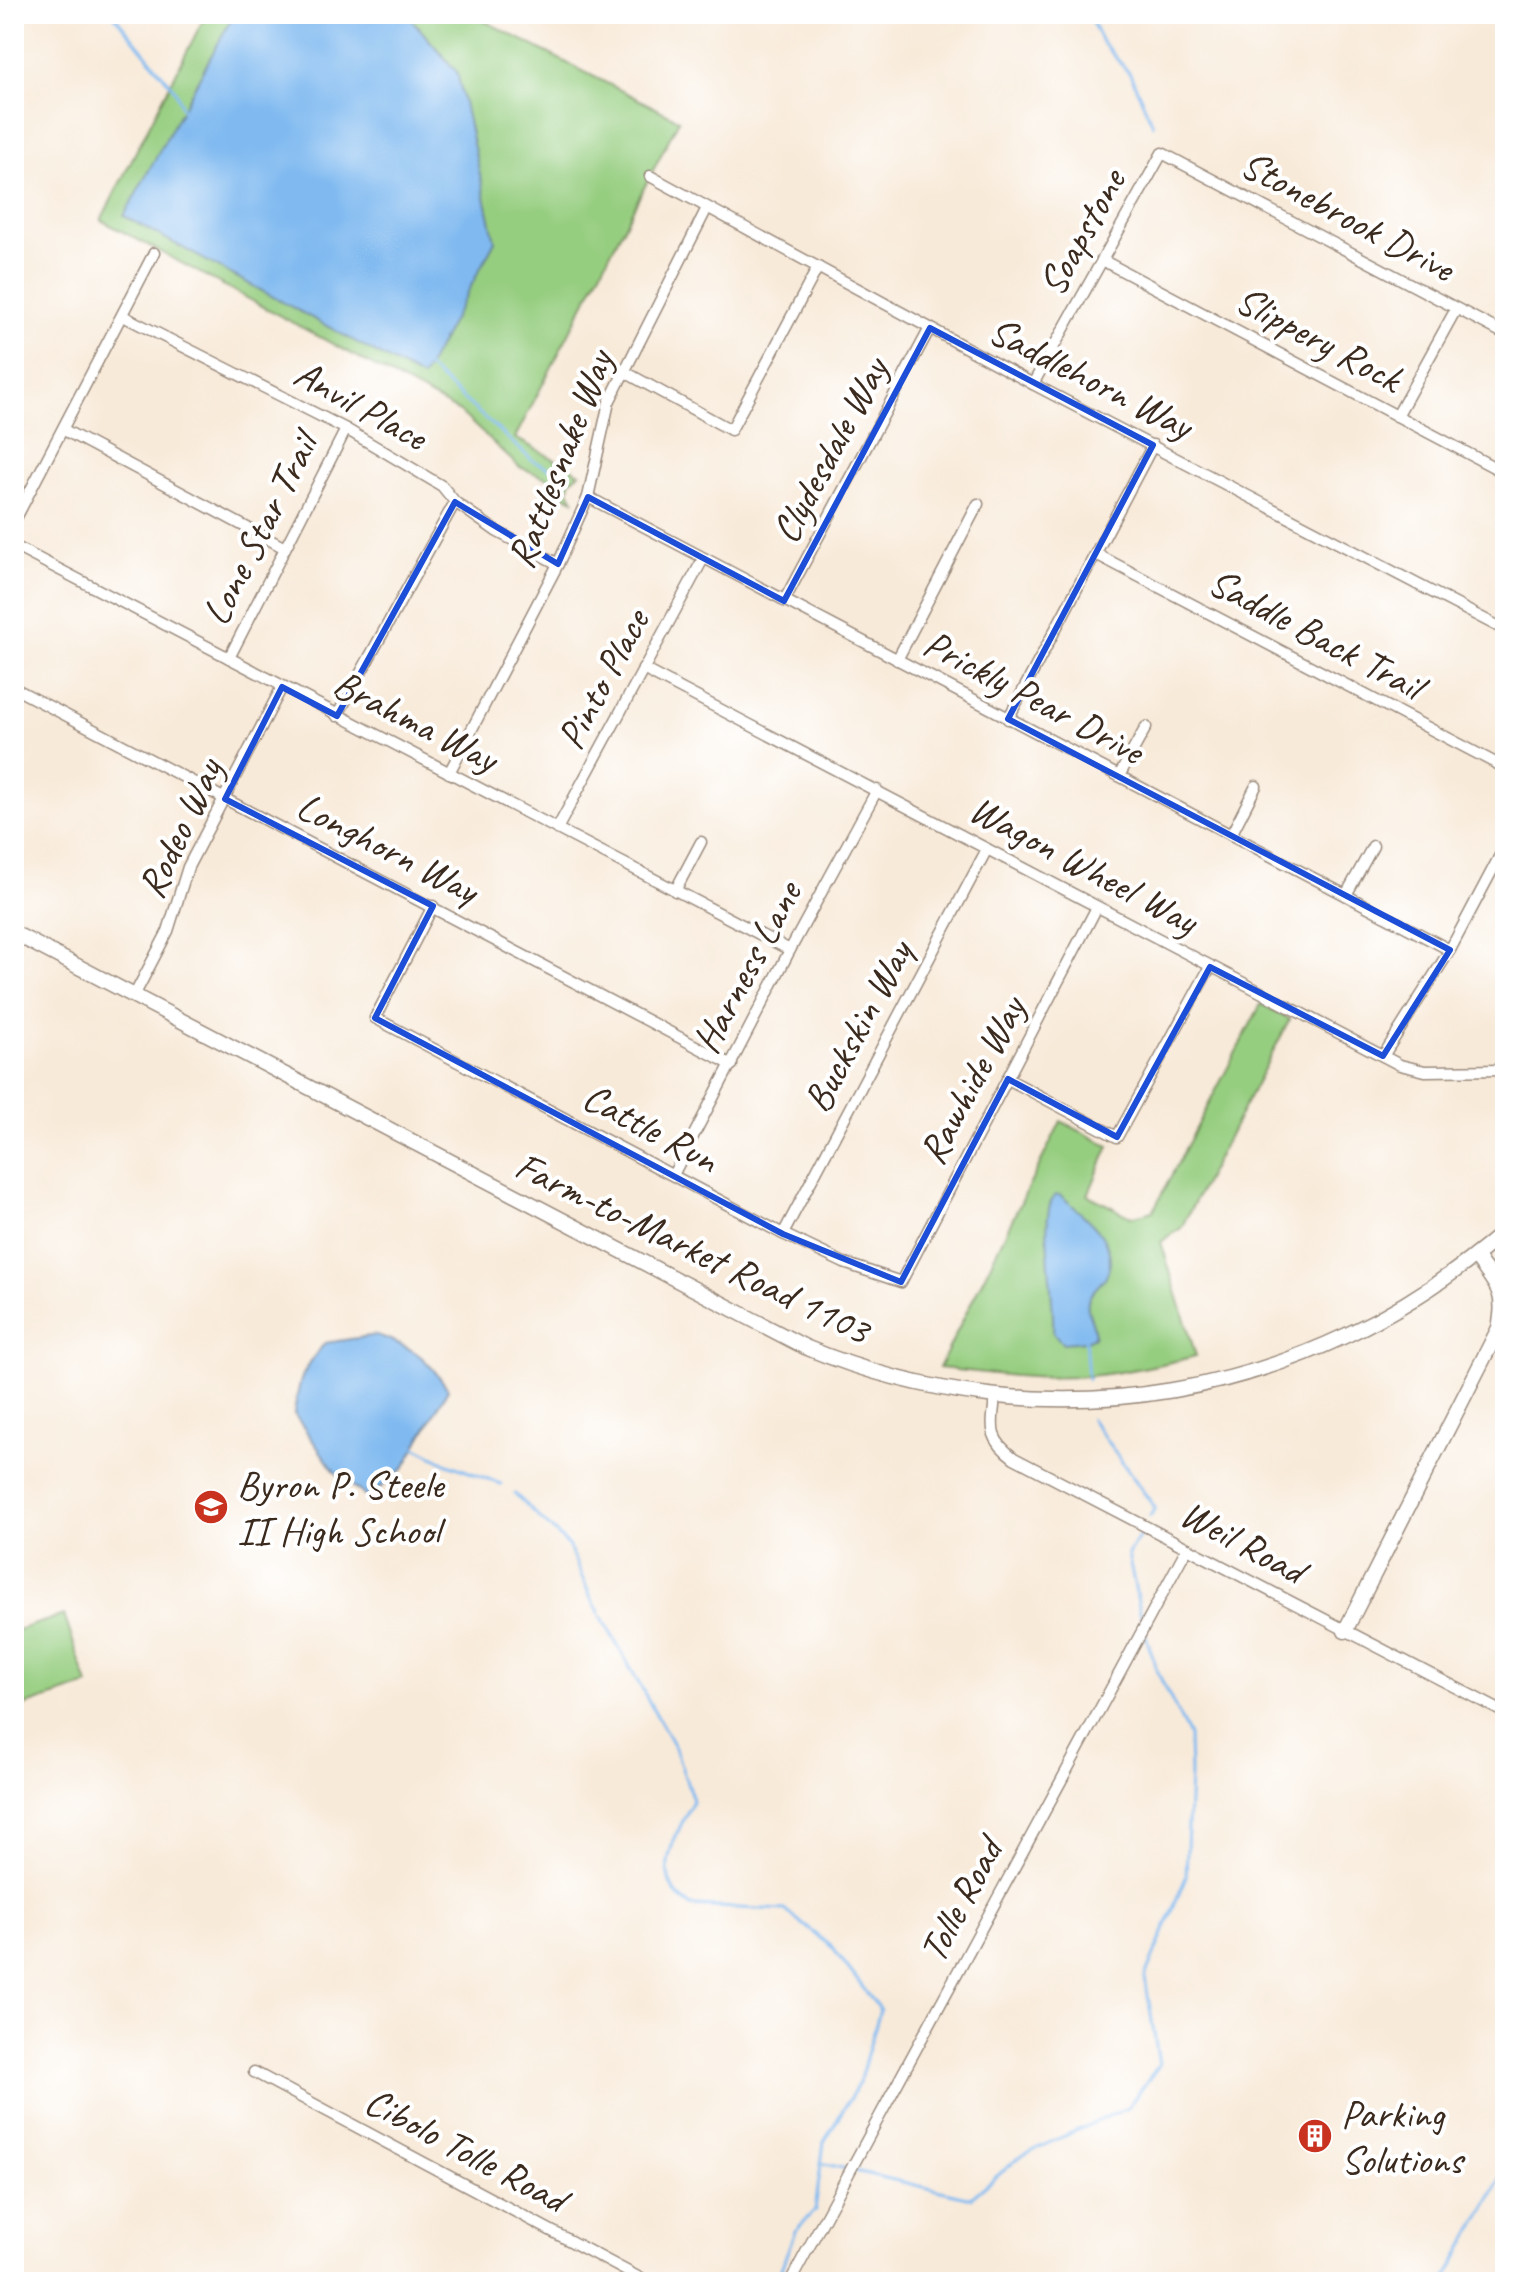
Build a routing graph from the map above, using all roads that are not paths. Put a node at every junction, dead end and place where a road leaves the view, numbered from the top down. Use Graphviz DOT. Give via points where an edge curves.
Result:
graph roads {
  1 [pos="1162,153"];
  2 [pos="650,176"];
  3 [pos="707,208"];
  4 [pos="154,253"];
  5 [pos="1102,260"];
  6 [pos="818,267"];
  7 [pos="1456,309"];
  8 [pos="123,316"];
  9 [pos="930,328"];
  10 [pos="1505,334"];
  11 [pos="623,371"];
  12 [pos="1033,384"];
  13 [pos="1397,416"];
  14 [pos="346,429"];
  15 [pos="64,430"];
  16 [pos="1153,445"];
  17 [pos="1505,473"];
  18 [pos="588,497"];
  19 [pos="455,502"];
  20 [pos="978,504"];
  21 [pos="14,522"];
  22 [pos="14,546"];
  23 [pos="285,548"];
  24 [pos="1096,554"];
  25 [pos="703,559"];
  26 [pos="558,564"];
  27 [pos="784,601"];
  28 [pos="1505,630"];
  29 [pos="229,658"];
  30 [pos="897,660"];
  31 [pos="643,669"];
  32 [pos="282,687"];
  33 [pos="14,688"];
  34 [pos="337,716"];
  35 [pos="1008,719"];
  36 [pos="1146,727"];
  37 [pos="1505,768"];
  38 [pos="449,773"];
  39 [pos="1119,776"];
  40 [pos="1256,786"];
  41 [pos="877,790"];
  42 [pos="225,799"];
  43 [pos="557,829"];
  44 [pos="1231,835"];
  45 [pos="701,842"];
  46 [pos="1373,846"];
  47 [pos="1505,846"];
  48 [pos="987,849"];
  49 [pos="675,891"];
  50 [pos="1346,895"];
  51 [pos="433,906"];
  52 [pos="1097,907"];
  53 [pos="14,933"];
  54 [pos="790,950"];
  55 [pos="1450,950"];
  56 [pos="1210,967"];
  57 [pos="134,996"];
  58 [pos="1383,1056"];
  59 [pos="732,1065"];
  60 [pos="1505,1070"];
  61 [pos="1008,1079"];
  62 [pos="673,1175"];
  63 [pos="1505,1231"];
  64 [pos="783,1234"];
  65 [pos="1475,1256"];
  66 [pos="901,1282"];
  67 [pos="995,1397"];
  68 [pos="1187,1548"];
  69 [pos="1345,1631"];
  70 [pos="1505,1713"];
  71 [pos="254,2072"];
  72 [pos="647,2282"];
  73 [pos="790,2282"];
  1 -- 5 [label="street, Soapstone"];
  1 -- 7 [label="street, Stonebrook Drive"];
  2 -- 3 [label="street, Saddlehorn Way"];
  3 -- 6 [label="street, Saddlehorn Way"];
  3 -- 11 [label="street, Rattlesnake Way"];
  4 -- 8 [label="street"];
  5 -- 12 [label="street, Soapstone"];
  5 -- 13 [label="street, Slippery Rock"];
  6 -- 9 [label="street, Saddlehorn Way"];
  6 -- 11 [label="street" via="731,430"];
  7 -- 10 [label="street, Stonebrook Drive"];
  7 -- 13 [label="street"];
  8 -- 14 [label="street, Anvil Place"];
  8 -- 15 [label="street"];
  9 -- 12 [label="street, Saddlehorn Way"];
  9 -- 27 [label="street, Clydesdale Way"];
  11 -- 18 [label="street, Rattlesnake Way" via="609,402"];
  12 -- 16 [label="street, Saddlehorn Way"];
  13 -- 17 [label="street, Slippery Rock"];
  14 -- 19 [label="street, Anvil Place" via="442,486"];
  14 -- 23 [label="street, Lone Star Trail"];
  15 -- 21 [label="street"];
  15 -- 23 [label="street"];
  16 -- 24 [label="street"];
  16 -- 28 [label="street, Saddlehorn Way"];
  18 -- 25 [label="street, Prickly Pear Drive"];
  18 -- 26 [label="street, Rattlesnake Way"];
  19 -- 26 [label="street, Anvil Place"];
  19 -- 34 [label="street"];
  20 -- 30 [label="street"];
  22 -- 29 [label="street, Brahma Way"];
  23 -- 29 [label="street, Lone Star Trail"];
  24 -- 35 [label="street"];
  24 -- 37 [label="street, Saddle Back Trail"];
  25 -- 27 [label="street, Prickly Pear Drive"];
  25 -- 31 [label="street, Pinto Place"];
  26 -- 38 [label="street, Rattlesnake Way"];
  27 -- 30 [label="street, Prickly Pear Drive"];
  29 -- 32 [label="street, Brahma Way"];
  30 -- 35 [label="street, Prickly Pear Drive"];
  31 -- 41 [label="street, Wagon Wheel Way"];
  31 -- 43 [label="street, Pinto Place"];
  32 -- 34 [label="street, Brahma Way"];
  32 -- 42 [label="street, Rodeo Way"];
  33 -- 42 [label="street, Longhorn Way"];
  34 -- 38 [label="street, Brahma Way"];
  35 -- 39 [label="street, Prickly Pear Drive"];
  36 -- 39 [label="street"];
  38 -- 43 [label="street, Brahma Way"];
  39 -- 44 [label="street, Prickly Pear Drive"];
  40 -- 44 [label="street"];
  41 -- 48 [label="street, Wagon Wheel Way"];
  41 -- 54 [label="street, Harness Lane"];
  42 -- 51 [label="street, Longhorn Way"];
  42 -- 57 [label="street, Rodeo Way" via="188,867 168,931"];
  43 -- 49 [label="street, Brahma Way"];
  44 -- 50 [label="street, Prickly Pear Drive"];
  45 -- 49 [label="street"];
  46 -- 50 [label="street"];
  47 -- 55 [label="street"];
  48 -- 52 [label="street, Wagon Wheel Way"];
  48 -- 64 [label="street, Buckskin Way"];
  49 -- 54 [label="street, Brahma Way"];
  50 -- 55 [label="street, Prickly Pear Drive"];
  51 -- 59 [label="street, Longhorn Way"];
  51 -- 62 [label="street, Cattle Run" via="375,1018"];
  52 -- 56 [label="street, Wagon Wheel Way"];
  52 -- 61 [label="street, Rawhide Way"];
  53 -- 57 [label="main road, Farm-to-Market Road 1103"];
  54 -- 59 [label="street, Harness Lane"];
  55 -- 58 [label="street"];
  56 -- 58 [label="street, Wagon Wheel Way"];
  56 -- 61 [label="street" via="1117,1137"];
  57 -- 67 [label="main road, Farm-to-Market Road 1103" via="805,1347 863,1369"];
  58 -- 60 [label="street, Wagon Wheel Way" via="1425,1071"];
  59 -- 62 [label="street, Harness Lane"];
  61 -- 66 [label="street, Rawhide Way"];
  62 -- 64 [label="street, Cattle Run"];
  63 -- 65 [label="main road, Farm-to-Market Road 1103"];
  64 -- 66 [label="street, Cattle Run"];
  65 -- 67 [label="main road, Farm-to-Market Road 1103" via="1376,1321 1289,1360 1227,1380 1112,1397"];
  65 -- 69 [label="main road" via="1504,1304 1499,1328"];
  67 -- 68 [label="street, Weil Road" via="993,1437 1001,1449"];
  68 -- 69 [label="street, Weil Road"];
  68 -- 73 [label="street, Tolle Road"];
  69 -- 70 [label="street, Weil Road"];
  71 -- 72 [label="street, Cibolo Tolle Road"];
}
